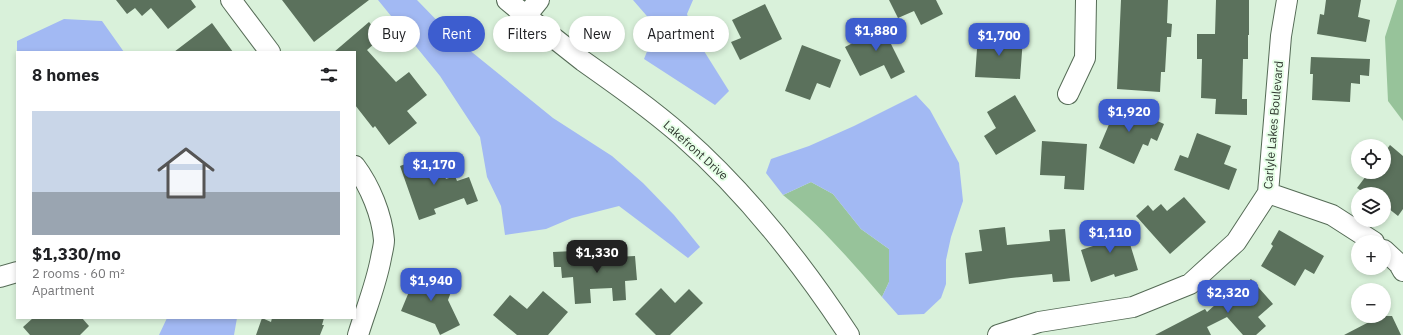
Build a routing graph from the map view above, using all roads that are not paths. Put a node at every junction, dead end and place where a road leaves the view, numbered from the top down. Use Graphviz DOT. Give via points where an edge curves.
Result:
graph roads {
  1 [pos="231,0"];
  2 [pos="507,0"];
  3 [pos="539,0"];
  4 [pos="1086,0"];
  5 [pos="1287,0"];
  6 [pos="526,16"];
  7 [pos="561,43"];
  8 [pos="269,51"];
  9 [pos="1068,94"];
  10 [pos="356,167"];
  11 [pos="1268,194"];
  12 [pos="1363,235"];
  13 [pos="1391,257"];
  14 [pos="1403,271"];
  15 [pos="16,272"];
  16 [pos="0,277"];
  17 [pos="358,335"];
  18 [pos="849,335"];
  19 [pos="998,335"];
  1 -- 8 [label="street"];
  2 -- 6 [label="street, Lakefront Drive"];
  3 -- 6 [label="street"];
  4 -- 9 [label="street" via="1085,58"];
  5 -- 11 [label="street, Carlyle Lakes Boulevard" via="1281,36"];
  7 -- 18 [label="street, Lakefront Drive" via="658,116 729,181 786,245"];
  10 -- 17 [label="street" via="378,210 384,241 375,286"];
  11 -- 12 [label="street" via="1332,215"];
  11 -- 19 [label="street, Carlyle Lakes Boulevard" via="1236,242 1190,284 1134,308 1039,322"];
  13 -- 14 [label="street"];
  15 -- 16 [label="street"];
}
